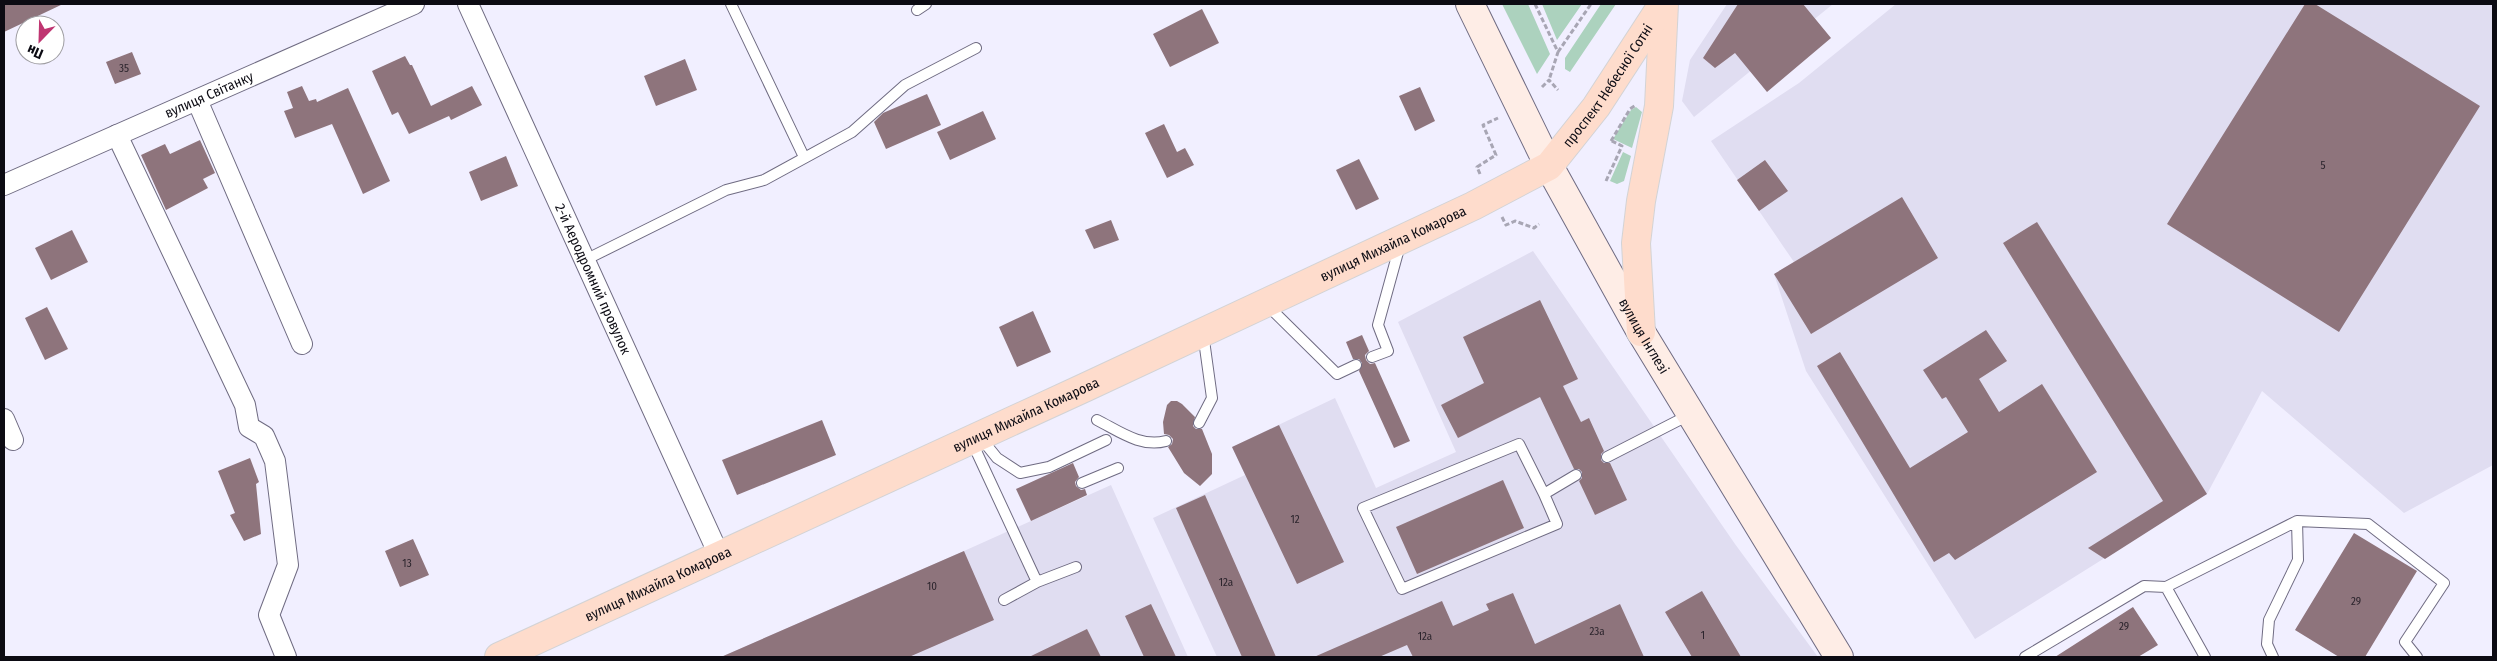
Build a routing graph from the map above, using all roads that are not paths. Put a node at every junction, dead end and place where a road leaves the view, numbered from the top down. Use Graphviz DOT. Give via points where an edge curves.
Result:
graph roads {
  1 [pos="414,4"];
  2 [pos="468,4"];
  3 [pos="731,4"];
  4 [pos="926,4"];
  5 [pos="1470,4"];
  6 [pos="1664,4"];
  7 [pos="917,10"];
  8 [pos="976,48"];
  9 [pos="197,100"];
  10 [pos="117,135"];
  11 [pos="804,157"];
  12 [pos="1550,166"];
  13 [pos="4,185"];
  14 [pos="1401,240"];
  15 [pos="585,260"];
  16 [pos="1266,303"];
  17 [pos="1203,332"];
  18 [pos="1641,332"];
  19 [pos="302,344"];
  20 [pos="1372,357"];
  21 [pos="1356,365"];
  22 [pos="1691,414"];
  23 [pos="4,419"];
  24 [pos="1098,420"];
  25 [pos="1200,423"];
  26 [pos="975,438"];
  27 [pos="13,440"];
  28 [pos="1106,440"];
  29 [pos="1166,441"];
  30 [pos="1608,457"];
  31 [pos="1118,468"];
  32 [pos="1576,475"];
  33 [pos="1082,483"];
  34 [pos="1544,494"];
  35 [pos="2297,521"];
  36 [pos="719,555"];
  37 [pos="1076,567"];
  38 [pos="1037,582"];
  39 [pos="2166,588"];
  40 [pos="1004,600"];
  41 [pos="286,657"];
  42 [pos="499,657"];
  43 [pos="1839,657"];
  44 [pos="2025,657"];
  45 [pos="2205,657"];
  46 [pos="2273,657"];
  47 [pos="2418,657"];
  1 -- 9 [label="street, вулиця Світанку"];
  2 -- 15 [label="street, 2-й Аеродромний провулок"];
  3 -- 11 [label="lane"];
  4 -- 7 [label="lane"];
  5 -- 12 [label="main road, вулиця Інглезі"];
  6 -- 12 [label="main road, проспект Небесної Сотні" via="1596,107"];
  6 -- 18 [label="main road" via="1659,106 1636,243"];
  8 -- 11 [label="lane" via="905,85 852,132"];
  9 -- 10 [label="street, вулиця Світанку"];
  9 -- 19 [label="street"];
  10 -- 13 [label="street, вулиця Світанку"];
  10 -- 41 [label="street" via="245,404 249,427 264,436 275,461 288,565 269,616"];
  11 -- 15 [label="lane" via="764,180 726,190"];
  12 -- 14 [label="main road, вулиця Михайла Комарова"];
  12 -- 18 [label="main road, вулиця Інглезі"];
  14 -- 16 [label="main road, вулиця Михайла Комарова"];
  14 -- 20 [label="lane" via="1378,325 1388,351"];
  15 -- 36 [label="street, 2-й Аеродромний провулок"];
  16 -- 17 [label="main road, вулиця Михайла Комарова"];
  16 -- 21 [label="lane" via="1337,374"];
  17 -- 25 [label="lane" via="1212,398"];
  17 -- 26 [label="main road, вулиця Михайла Комарова"];
  18 -- 22 [label="main road, вулиця Інглезі"];
  22 -- 30 [label="lane"];
  22 -- 43 [label="main road, вулиця Інглезі"];
  23 -- 27 [label="street"];
  24 -- 29 [label="lane" via="1143,443"];
  26 -- 28 [label="lane" via="1020,473 1039,473"];
  26 -- 36 [label="main road, вулиця Михайла Комарова"];
  26 -- 38 [label="lane"];
  31 -- 33 [label="lane"];
  32 -- 34 [label="lane"];
  34 -- 34 [label="lane" via="1519,444 1363,508 1402,589 1557,524"];
  35 -- 39 [label="lane"];
  35 -- 46 [label="lane" via="2298,560 2269,620 2267,644"];
  35 -- 47 [label="lane" via="2368,524 2444,583 2406,642"];
  36 -- 42 [label="main road, вулиця Михайла Комарова"];
  37 -- 38 [label="lane"];
  38 -- 40 [label="lane"];
  39 -- 44 [label="lane" via="2144,586"];
  39 -- 45 [label="lane"];
}
